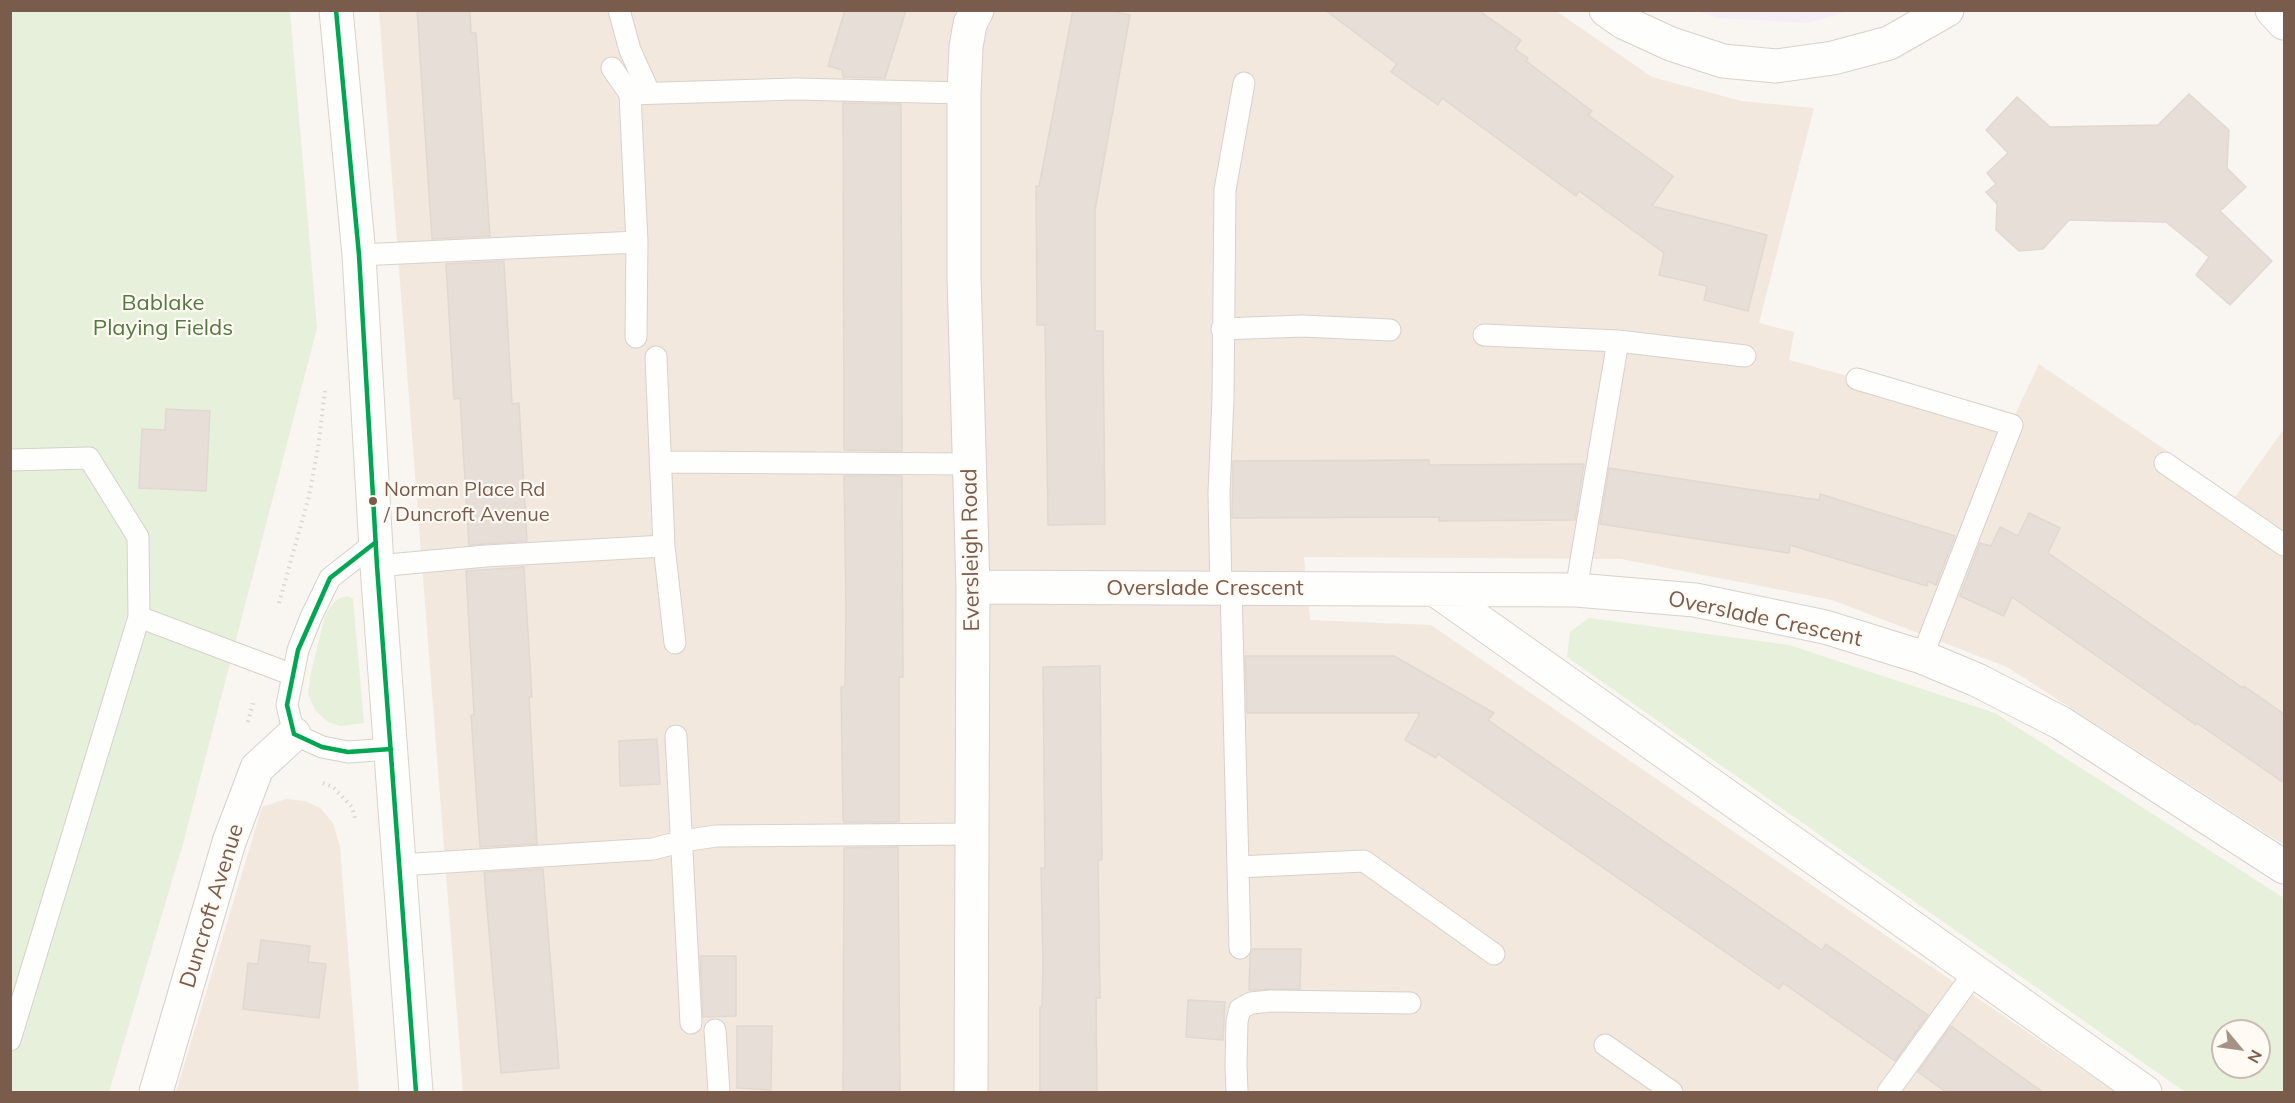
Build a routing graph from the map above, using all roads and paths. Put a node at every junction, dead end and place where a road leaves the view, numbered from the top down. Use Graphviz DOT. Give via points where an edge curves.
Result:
graph roads {
  1 [pos="336,10"];
  2 [pos="619,10"];
  3 [pos="977,10"];
  4 [pos="1606,10"];
  5 [pos="1947,10"];
  6 [pos="2272,10"];
  7 [pos="2284,23"];
  8 [pos="612,68"];
  9 [pos="1244,83"];
  10 [pos="639,93"];
  11 [pos="964,93"];
  12 [pos="637,242"];
  13 [pos="359,255"];
  14 [pos="1222,329"];
  15 [pos="1389,330"];
  16 [pos="1484,335"];
  17 [pos="636,337"];
  18 [pos="1617,341"];
  19 [pos="1745,356"];
  20 [pos="656,357"];
  21 [pos="1857,379"];
  22 [pos="10,460"];
  23 [pos="660,462"];
  24 [pos="2165,463"];
  25 [pos="969,464"];
  26 [pos="2284,545"];
  27 [pos="664,546"];
  28 [pos="376,554"];
  29 [pos="973,587"];
  30 [pos="1226,589"];
  31 [pos="1576,590"];
  32 [pos="1437,591"];
  33 [pos="139,617"];
  34 [pos="675,643"];
  35 [pos="1922,657"];
  36 [pos="293,675"];
  37 [pos="294,734"];
  38 [pos="676,736"];
  39 [pos="391,749"];
  40 [pos="971,834"];
  41 [pos="683,841"];
  42 [pos="400,865"];
  43 [pos="1238,867"];
  44 [pos="2284,867"];
  45 [pos="1240,948"];
  46 [pos="1494,954"];
  47 [pos="1974,973"];
  48 [pos="1410,1003"];
  49 [pos="691,1023"];
  50 [pos="715,1030"];
  51 [pos="10,1040"];
  52 [pos="1605,1046"];
  53 [pos="156,1092"];
  54 [pos="416,1092"];
  55 [pos="719,1092"];
  56 [pos="971,1092"];
  57 [pos="1237,1092"];
  58 [pos="1672,1092"];
  59 [pos="1888,1092"];
  60 [pos="2145,1092"];
  1 -- 13 [label="street"];
  2 -- 10 [label="lane"];
  3 -- 11 [label="street, Eversleigh Road" via="966,47"];
  4 -- 5 [label="street" via="1671,44 1723,61 1776,66 1833,58 1889,43"];
  6 -- 7 [label="street"];
  8 -- 10 [label="lane"];
  9 -- 14 [label="lane" via="1225,190"];
  10 -- 11 [label="lane" via="795,89"];
  10 -- 12 [label="lane"];
  11 -- 25 [label="street, Eversleigh Road"];
  12 -- 13 [label="lane"];
  12 -- 17 [label="lane"];
  13 -- 28 [label="street"];
  14 -- 15 [label="lane" via="1302,326"];
  14 -- 30 [label="lane" via="1219,492"];
  16 -- 18 [label="lane"];
  18 -- 19 [label="lane"];
  18 -- 31 [label="lane"];
  20 -- 23 [label="lane"];
  21 -- 35 [label="lane" via="2012,425"];
  22 -- 33 [label="lane" via="89,458 138,537"];
  23 -- 25 [label="lane"];
  23 -- 27 [label="lane"];
  24 -- 26 [label="lane"];
  25 -- 29 [label="street, Eversleigh Road"];
  27 -- 28 [label="lane" via="486,556"];
  27 -- 34 [label="lane"];
  28 -- 36 [label="lane" via="330,578 298,650"];
  28 -- 39 [label="street"];
  29 -- 30 [label="street, Overslade Crescent"];
  29 -- 40 [label="street, Eversleigh Road"];
  30 -- 32 [label="street, Overslade Crescent"];
  30 -- 43 [label="lane"];
  31 -- 32 [label="street, Overslade Crescent"];
  31 -- 35 [label="street, Overslade Crescent" via="1695,600 1825,627"];
  32 -- 47 [label="street"];
  33 -- 36 [label="lane"];
  33 -- 51 [label="lane"];
  35 -- 44 [label="street, Overslade Crescent" via="2061,723"];
  36 -- 37 [label="lane" via="287,705"];
  37 -- 39 [label="lane" via="322,747 348,752"];
  37 -- 53 [label="street, Duncroft Avenue" via="256,768 229,842"];
  38 -- 41 [label="lane"];
  39 -- 42 [label="street"];
  40 -- 41 [label="lane" via="716,836"];
  40 -- 56 [label="street, Eversleigh Road"];
  41 -- 42 [label="lane" via="653,849"];
  41 -- 49 [label="lane"];
  42 -- 54 [label="street"];
  43 -- 45 [label="lane"];
  43 -- 46 [label="lane" via="1364,861"];
  47 -- 59 [label="lane"];
  47 -- 60 [label="street"];
  48 -- 57 [label="lane" via="1251,1003 1240,1009"];
  50 -- 55 [label="lane"];
  52 -- 58 [label="lane"];
}
